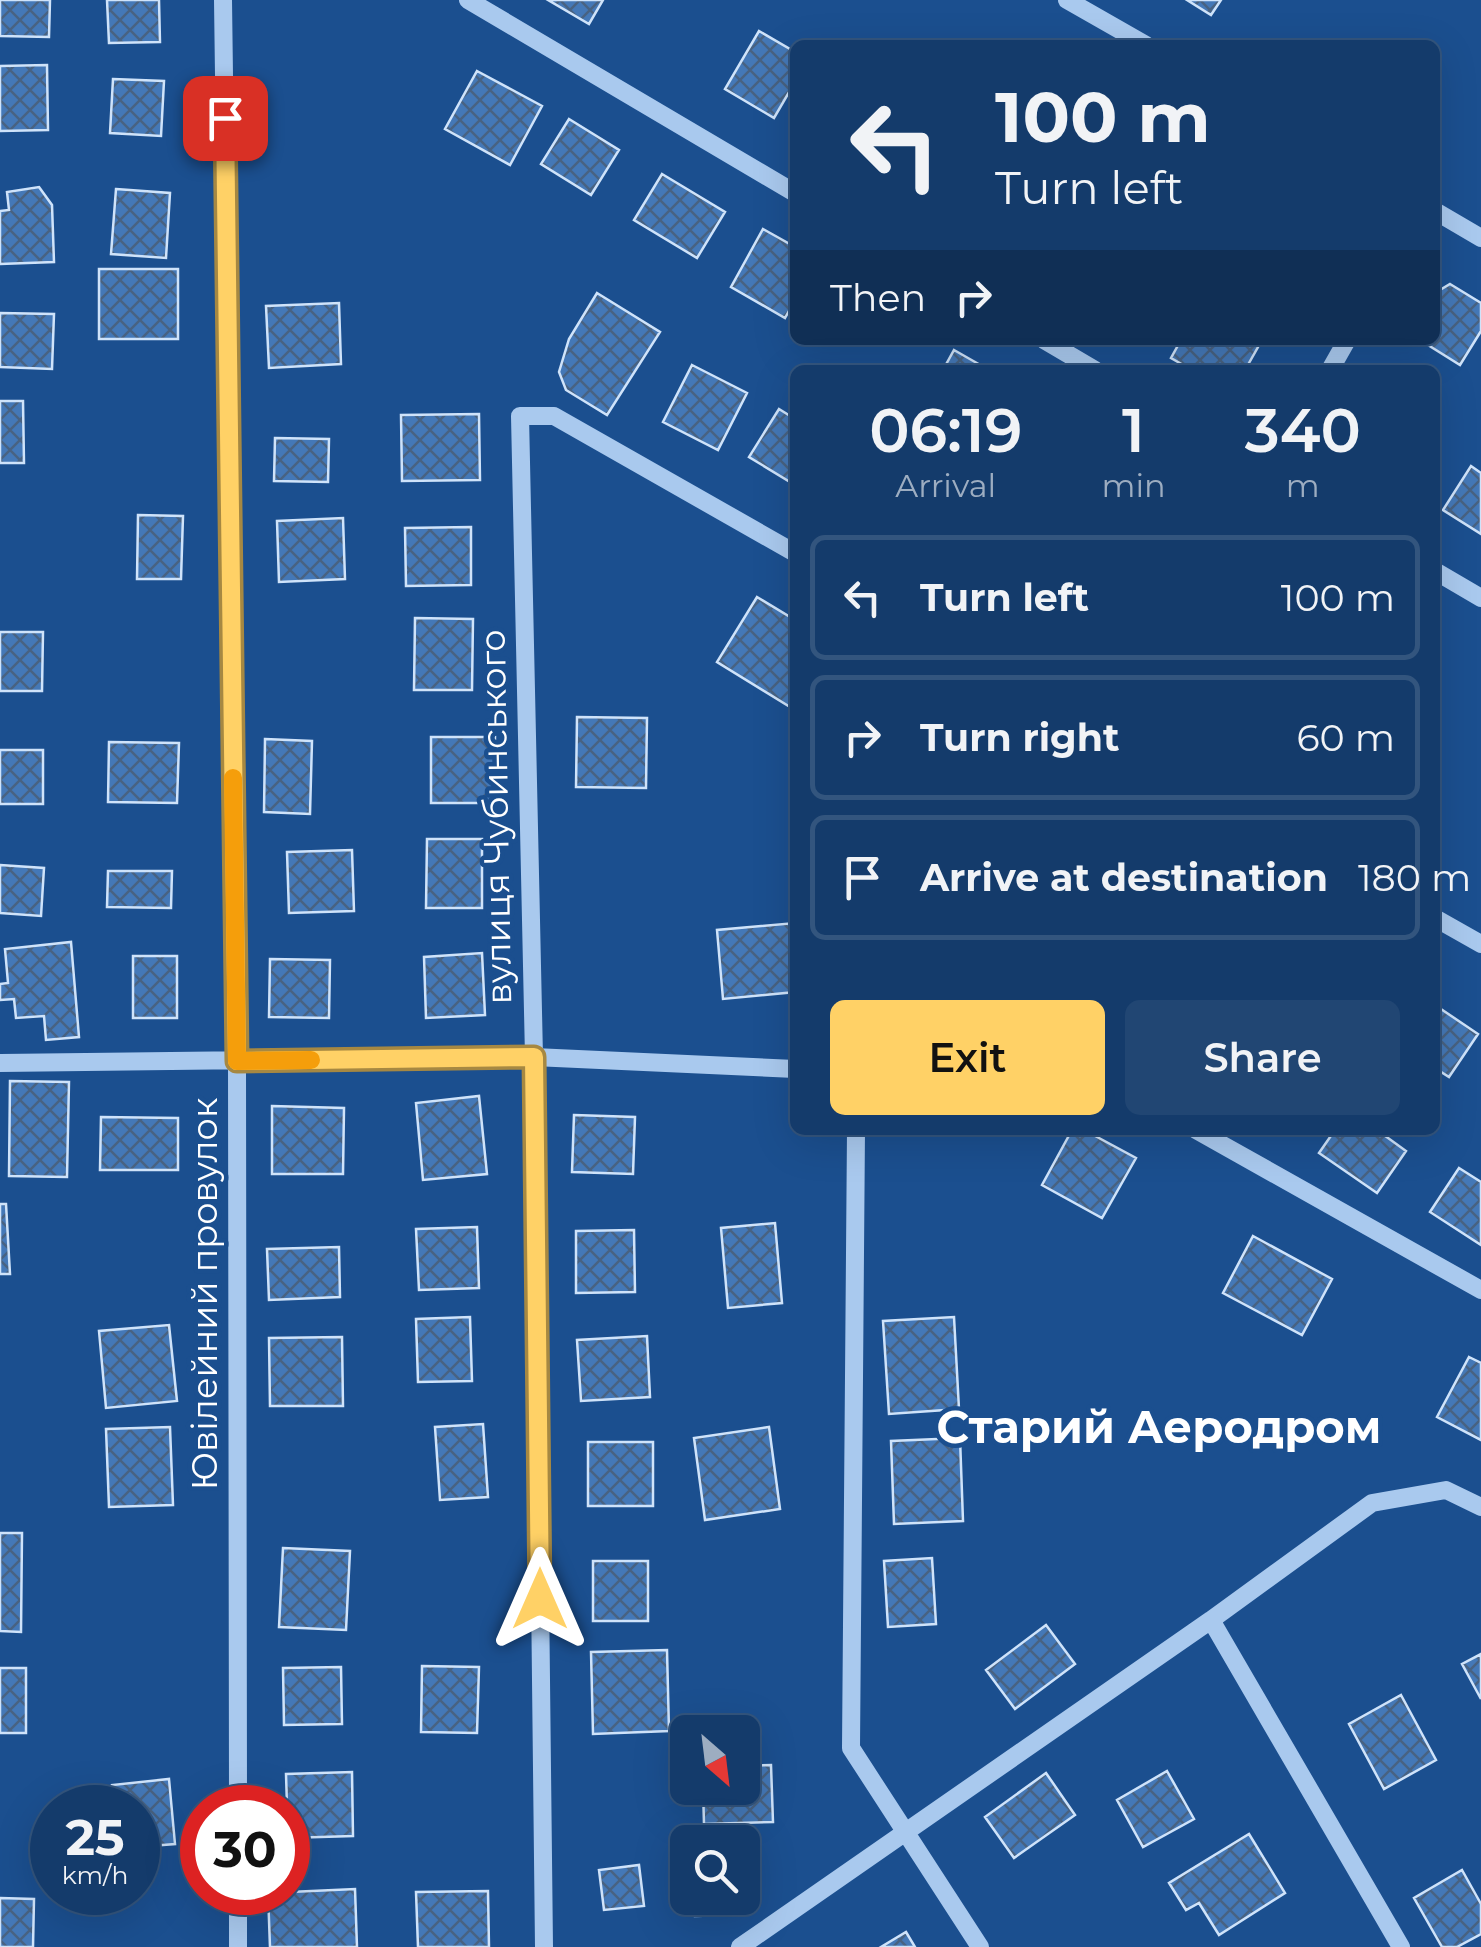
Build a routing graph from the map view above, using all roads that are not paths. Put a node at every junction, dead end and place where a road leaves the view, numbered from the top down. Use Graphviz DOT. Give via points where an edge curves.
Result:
graph roads {
  1 [pos="223,0"];
  2 [pos="468,0"];
  3 [pos="1068,0"];
  4 [pos="1137,40"];
  5 [pos="790,190"];
  6 [pos="1440,214"];
  7 [pos="1481,238"];
  8 [pos="1052,345"];
  9 [pos="1086,365"];
  10 [pos="790,550"];
  11 [pos="1440,573"];
  12 [pos="1481,598"];
  13 [pos="1440,921"];
  14 [pos="1481,944"];
  15 [pos="534,1057"];
  16 [pos="237,1061"];
  17 [pos="0,1062"];
  18 [pos="790,1069"];
  19 [pos="856,1135"];
  20 [pos="1205,1135"];
  21 [pos="1481,1290"];
  22 [pos="1481,1508"];
  23 [pos="1211,1620"];
  24 [pos="238,1785"];
  25 [pos="906,1831"];
  26 [pos="238,1915"];
  27 [pos="238,1947"];
  28 [pos="544,1947"];
  29 [pos="740,1947"];
  30 [pos="980,1947"];
  31 [pos="1401,1947"];
  1 -- 16 [label="street, Ювілейний провулок"];
  2 -- 5 [label="street"];
  3 -- 4 [label="street"];
  6 -- 7 [label="street"];
  8 -- 9 [label="street"];
  10 -- 15 [label="street, вулиця Чубинського" via="554,416 520,416"];
  11 -- 12 [label="street"];
  13 -- 14 [label="street"];
  15 -- 16 [label="street"];
  15 -- 18 [label="street"];
  15 -- 28 [label="street, вулиця Чубинського"];
  16 -- 17 [label="street"];
  16 -- 24 [label="street, Ювілейний провулок"];
  19 -- 25 [label="street" via="850,1748"];
  20 -- 21 [label="street"];
  22 -- 23 [label="street" via="1446,1490 1372,1503"];
  23 -- 25 [label="street"];
  23 -- 31 [label="street"];
  25 -- 29 [label="street"];
  25 -- 30 [label="street"];
  26 -- 27 [label="street"];
}
